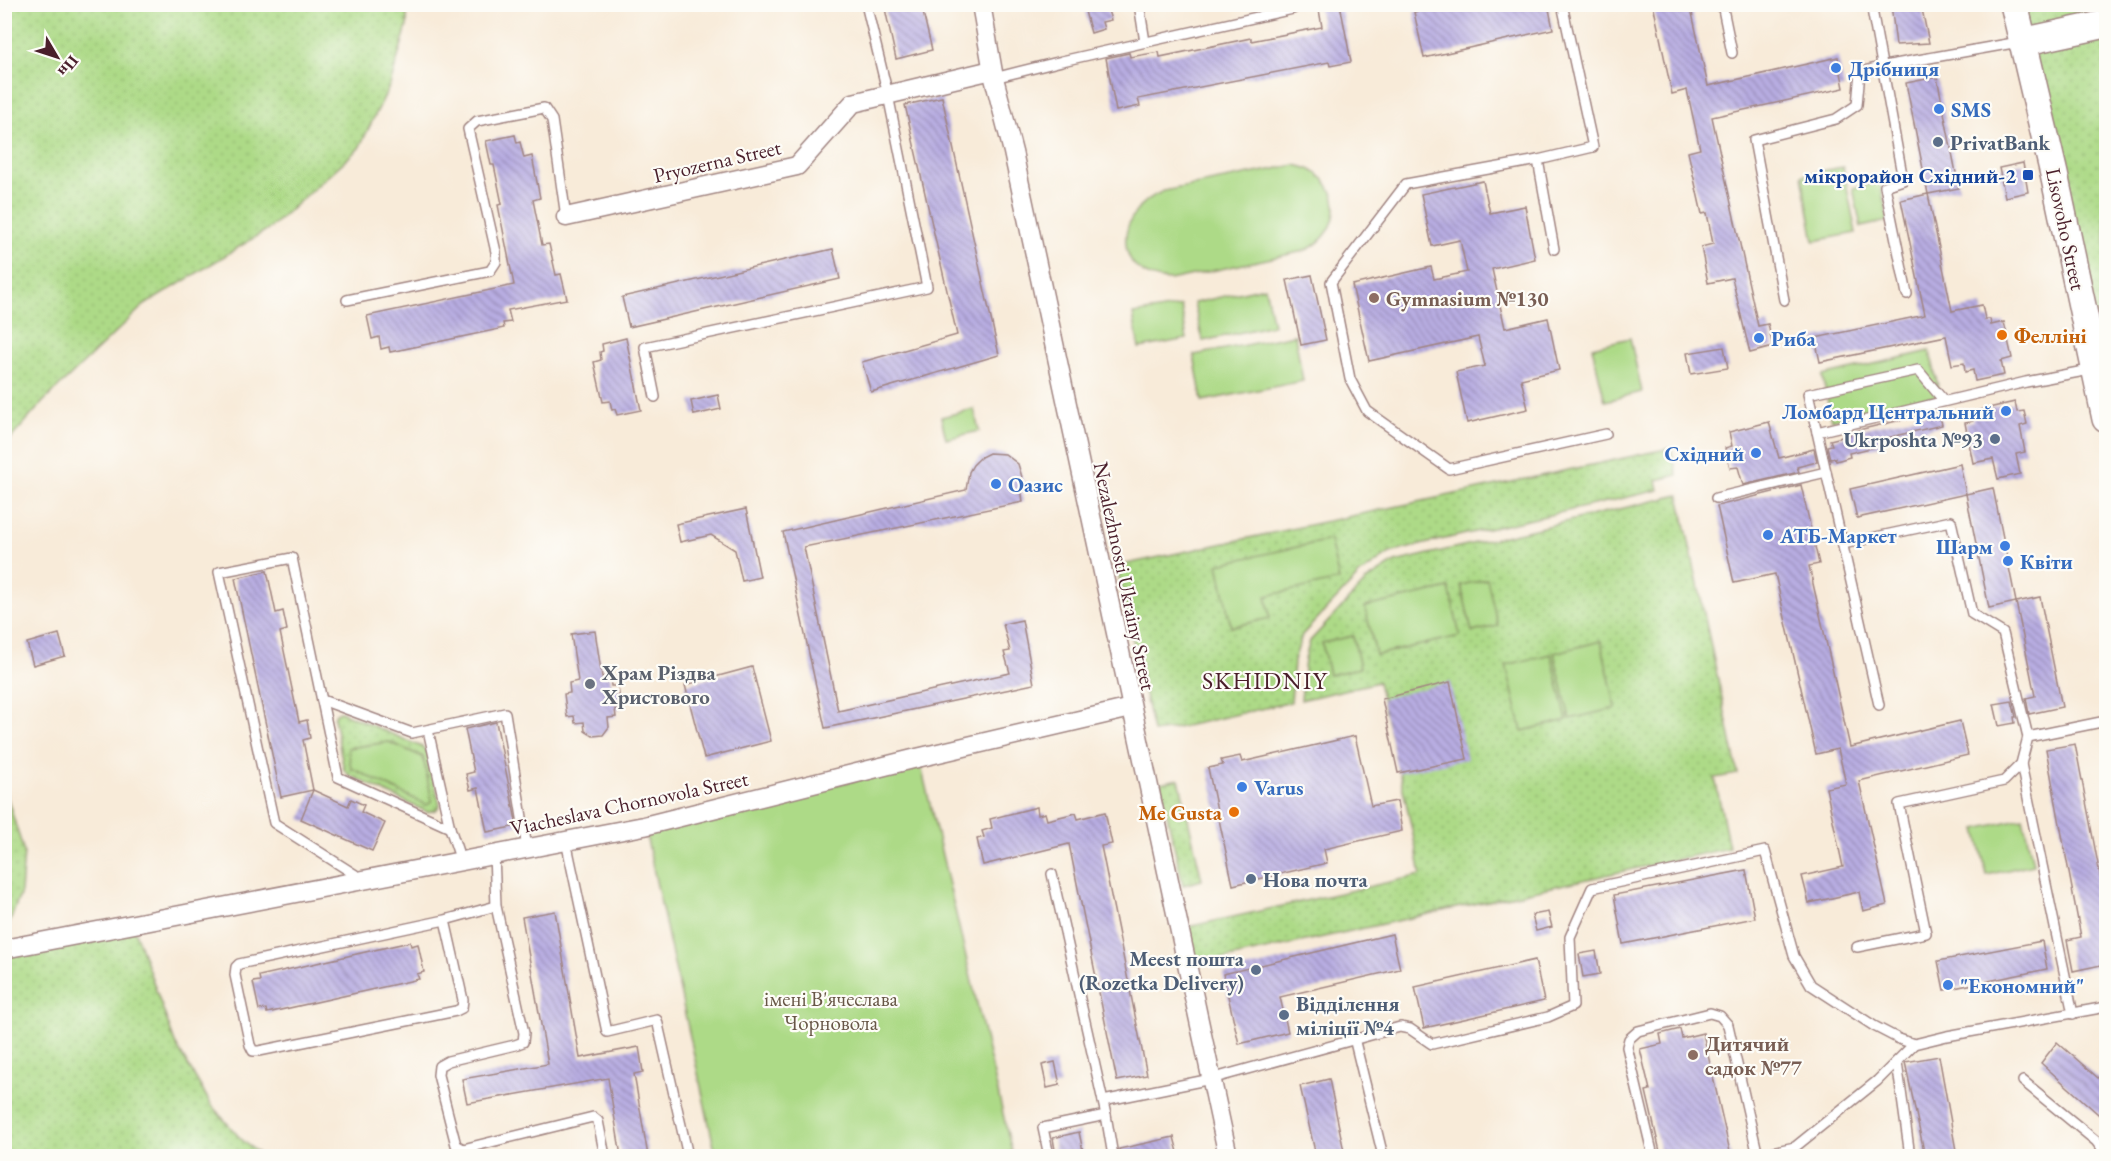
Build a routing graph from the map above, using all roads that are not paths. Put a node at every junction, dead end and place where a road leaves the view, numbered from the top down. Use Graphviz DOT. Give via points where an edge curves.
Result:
graph roads {
  1 [pos="866,4"];
  2 [pos="981,4"];
  3 [pos="1138,4"];
  4 [pos="1296,4"];
  5 [pos="1562,4"];
  6 [pos="1722,4"];
  7 [pos="1872,4"];
  8 [pos="2014,4"];
  9 [pos="2106,24"];
  10 [pos="1145,42"];
  11 [pos="2022,42"];
  12 [pos="1732,53"];
  13 [pos="1884,66"];
  14 [pos="993,74"];
  15 [pos="888,95"];
  16 [pos="1538,160"];
  17 [pos="566,217"];
  18 [pos="1554,249"];
  19 [pos="1907,294"];
  20 [pos="346,300"];
  21 [pos="1784,300"];
  22 [pos="2097,369"];
  23 [pos="655,397"];
  24 [pos="1944,401"];
  25 [pos="2106,419"];
  26 [pos="1817,432"];
  27 [pos="1606,434"];
  28 [pos="1826,472"];
  29 [pos="1716,498"];
  30 [pos="1843,544"];
  31 [pos="322,700"];
  32 [pos="1879,705"];
  33 [pos="1131,708"];
  34 [pos="2106,721"];
  35 [pos="428,730"];
  36 [pos="2028,737"];
  37 [pos="2021,764"];
  38 [pos="450,828"];
  39 [pos="566,841"];
  40 [pos="527,848"];
  41 [pos="494,854"];
  42 [pos="462,861"];
  43 [pos="1052,874"];
  44 [pos="363,879"];
  45 [pos="496,906"];
  46 [pos="445,920"];
  47 [pos="1857,947"];
  48 [pos="4,949"];
  49 [pos="2106,1007"];
  50 [pos="2073,1014"];
  51 [pos="1354,1038"];
  52 [pos="1914,1044"];
  53 [pos="1897,1062"];
  54 [pos="1211,1079"];
  55 [pos="2023,1081"];
  56 [pos="1103,1101"];
  57 [pos="1106,1115"];
  58 [pos="2106,1154"];
  59 [pos="605,1156"];
  60 [pos="688,1156"];
  61 [pos="1049,1156"];
  62 [pos="1113,1156"];
  63 [pos="1228,1156"];
  64 [pos="1383,1156"];
  65 [pos="1653,1156"];
  66 [pos="1758,1156"];
  67 [pos="1910,1156"];
  1 -- 15 [label="lane"];
  2 -- 14 [label="street, Nezalezhnosti Ukrainy Street"];
  3 -- 10 [label="lane"];
  4 -- 10 [label="lane" via="1293,9"];
  5 -- 16 [label="lane" via="1593,147"];
  6 -- 12 [label="lane"];
  7 -- 13 [label="lane"];
  8 -- 11 [label="street, Lisovoho Street"];
  9 -- 11 [label="street"];
  10 -- 14 [label="lane"];
  11 -- 13 [label="lane"];
  11 -- 22 [label="street, Lisovoho Street"];
  13 -- 19 [label="lane" via="1903,180 1885,186"];
  13 -- 21 [label="lane" via="1860,72 1857,105 1836,119 1754,140"];
  14 -- 15 [label="street, Pryozerna Street"];
  14 -- 33 [label="street, Nezalezhnosti Ukrainy Street"];
  15 -- 17 [label="street, Pryozerna Street" via="853,103 797,166"];
  15 -- 23 [label="lane" via="927,287 645,347"];
  16 -- 18 [label="lane"];
  16 -- 27 [label="lane" via="1406,184 1331,282 1350,379 1367,411 1449,469"];
  17 -- 20 [label="lane" via="552,120 544,108 477,121 468,129 496,252 496,262 490,271"];
  22 -- 24 [label="lane"];
  22 -- 25 [label="street, Lisovoho Street"];
  24 -- 26 [label="lane"];
  24 -- 26 [label="lane" via="1918,370 1808,394"];
  26 -- 28 [label="lane"];
  28 -- 29 [label="lane"];
  28 -- 30 [label="lane"];
  30 -- 32 [label="lane"];
  30 -- 36 [label="lane" via="1951,521 1972,614 2003,633"];
  31 -- 35 [label="lane" via="412,733"];
  31 -- 38 [label="lane" via="338,777"];
  31 -- 44 [label="lane" via="292,558 219,572 274,823"];
  33 -- 39 [label="street, Viacheslava Chornovola Street" via="644,826"];
  33 -- 54 [label="street, Nezalezhnosti Ukrainy Street"];
  34 -- 36 [label="lane"];
  35 -- 38 [label="lane"];
  35 -- 40 [label="lane" via="505,713"];
  36 -- 37 [label="lane"];
  37 -- 47 [label="lane" via="2004,781 1899,804 1926,933"];
  37 -- 50 [label="lane"];
  38 -- 42 [label="lane"];
  39 -- 40 [label="street, Viacheslava Chornovola Street"];
  39 -- 60 [label="lane" via="608,1032 657,1020"];
  40 -- 41 [label="street, Viacheslava Chornovola Street"];
  41 -- 42 [label="street, Viacheslava Chornovola Street"];
  41 -- 45 [label="lane"];
  42 -- 44 [label="street, Viacheslava Chornovola Street"];
  43 -- 56 [label="lane"];
  44 -- 48 [label="street, Viacheslava Chornovola Street"];
  45 -- 46 [label="lane"];
  45 -- 59 [label="lane" via="523,1042 439,1066 456,1145 463,1149 593,1117 598,1121"];
  46 -- 46 [label="lane" via="236,967 252,1051 462,1008"];
  49 -- 50 [label="lane"];
  50 -- 52 [label="lane"];
  51 -- 52 [label="lane" via="1400,1027 1432,1044 1548,1017 1573,1006 1570,937 1592,888 1765,851 1794,956 1811,985 1874,1026"];
  51 -- 54 [label="lane"];
  51 -- 64 [label="lane"];
  52 -- 53 [label="lane"];
  53 -- 66 [label="lane" via="1795,1147"];
  53 -- 67 [label="lane"];
  54 -- 56 [label="lane"];
  54 -- 63 [label="street, Nezalezhnosti Ukrainy Street"];
  55 -- 58 [label="lane" via="2096,1141"];
  56 -- 57 [label="lane"];
  57 -- 61 [label="lane" via="1043,1128"];
  57 -- 62 [label="lane"];
  65 -- 66 [label="lane" via="1627,1047 1629,1039 1638,1031 1710,1013 1720,1016 1728,1025"];
}
